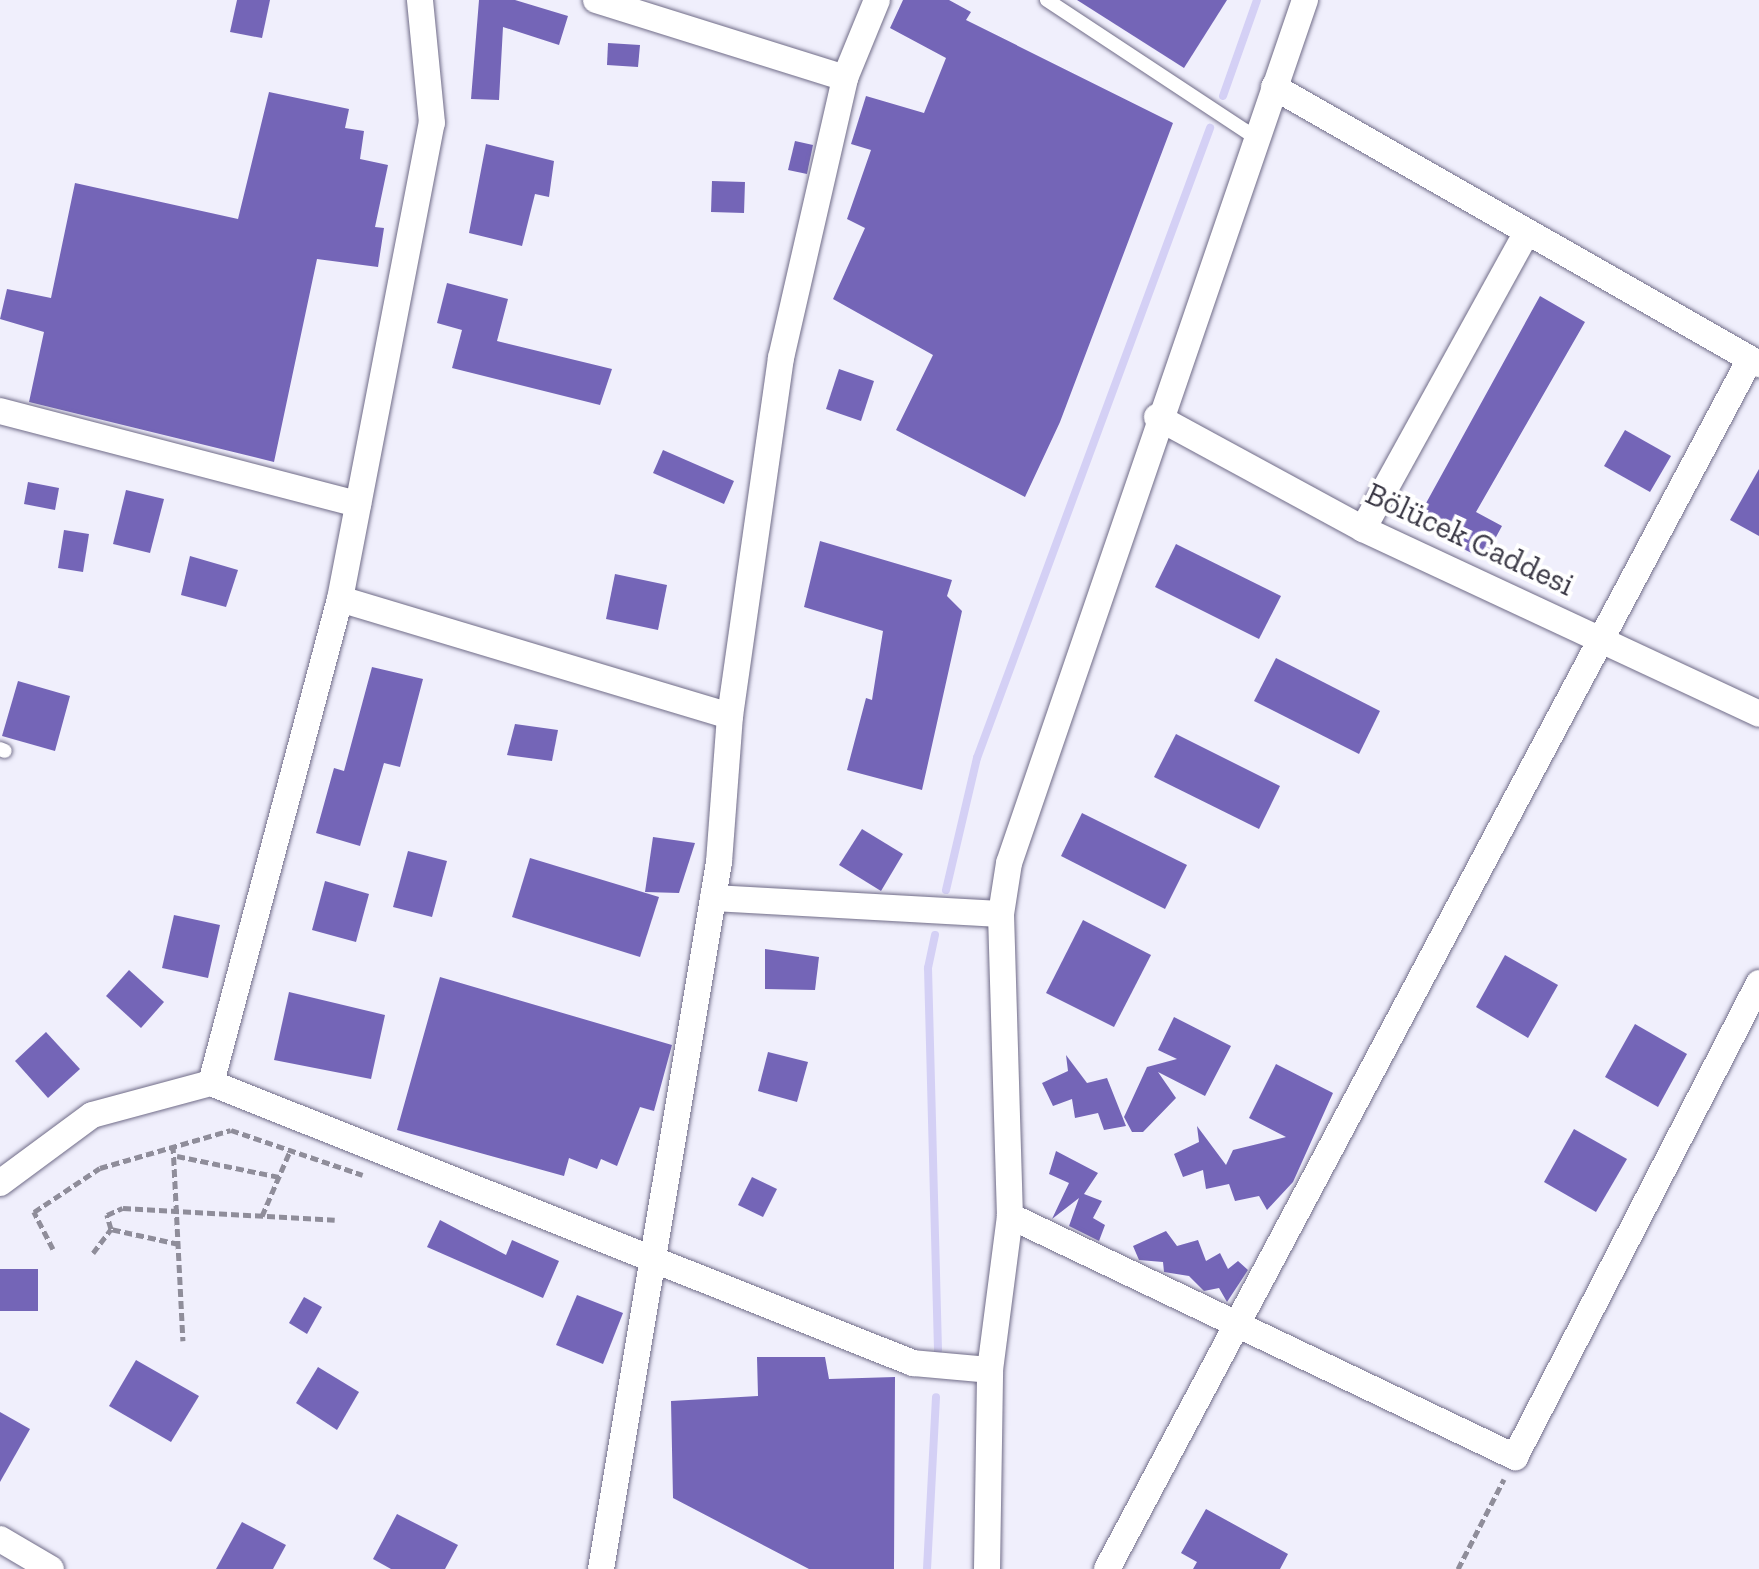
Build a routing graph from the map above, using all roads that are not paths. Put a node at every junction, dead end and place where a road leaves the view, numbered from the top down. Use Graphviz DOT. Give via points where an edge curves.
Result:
graph roads {
  1 [pos="420,0"];
  2 [pos="596,0"];
  3 [pos="877,0"];
  4 [pos="1047,0"];
  5 [pos="1305,0"];
  6 [pos="845,78"];
  7 [pos="1274,87"];
  8 [pos="1248,132"];
  9 [pos="1527,232"];
  10 [pos="1755,362"];
  11 [pos="0,411"];
  12 [pos="1157,417"];
  13 [pos="358,504"];
  14 [pos="1363,529"];
  15 [pos="340,599"];
  16 [pos="1606,640"];
  17 [pos="1759,714"];
  18 [pos="730,716"];
  19 [pos="713,898"];
  20 [pos="1001,914"];
  21 [pos="1759,983"];
  22 [pos="211,1083"];
  23 [pos="0,1183"];
  24 [pos="1010,1216"];
  25 [pos="650,1259"];
  26 [pos="1240,1324"];
  27 [pos="990,1370"];
  28 [pos="0,1539"];
  29 [pos="51,1569"];
  30 [pos="601,1569"];
  31 [pos="987,1569"];
  32 [pos="1107,1569"];
  1 -- 13 [label="street" via="432,123"];
  2 -- 6 [label="street"];
  3 -- 6 [label="street"];
  4 -- 8 [label="lane"];
  5 -- 7 [label="street"];
  6 -- 18 [label="street" via="781,358"];
  7 -- 8 [label="street"];
  7 -- 9 [label="street"];
  8 -- 12 [label="street"];
  9 -- 10 [label="street"];
  9 -- 14 [label="street"];
  10 -- 16 [label="street"];
  11 -- 13 [label="street"];
  12 -- 14 [label="street, Bölücek Caddesi"];
  12 -- 20 [label="street" via="1022,820"];
  13 -- 15 [label="street"];
  14 -- 16 [label="street, Bölücek Caddesi"];
  15 -- 18 [label="street"];
  15 -- 22 [label="street"];
  16 -- 17 [label="street, Bölücek Caddesi"];
  16 -- 26 [label="street"];
  18 -- 19 [label="street"];
  19 -- 20 [label="street"];
  19 -- 25 [label="street"];
  20 -- 24 [label="street"];
  21 -- 26 [label="street" via="1515,1457"];
  22 -- 23 [label="street" via="92,1115"];
  22 -- 25 [label="street"];
  24 -- 26 [label="street"];
  24 -- 27 [label="street"];
  25 -- 27 [label="street" via="913,1363 960,1372"];
  25 -- 30 [label="street"];
  26 -- 32 [label="street"];
  27 -- 31 [label="street"];
  28 -- 29 [label="street"];
}
